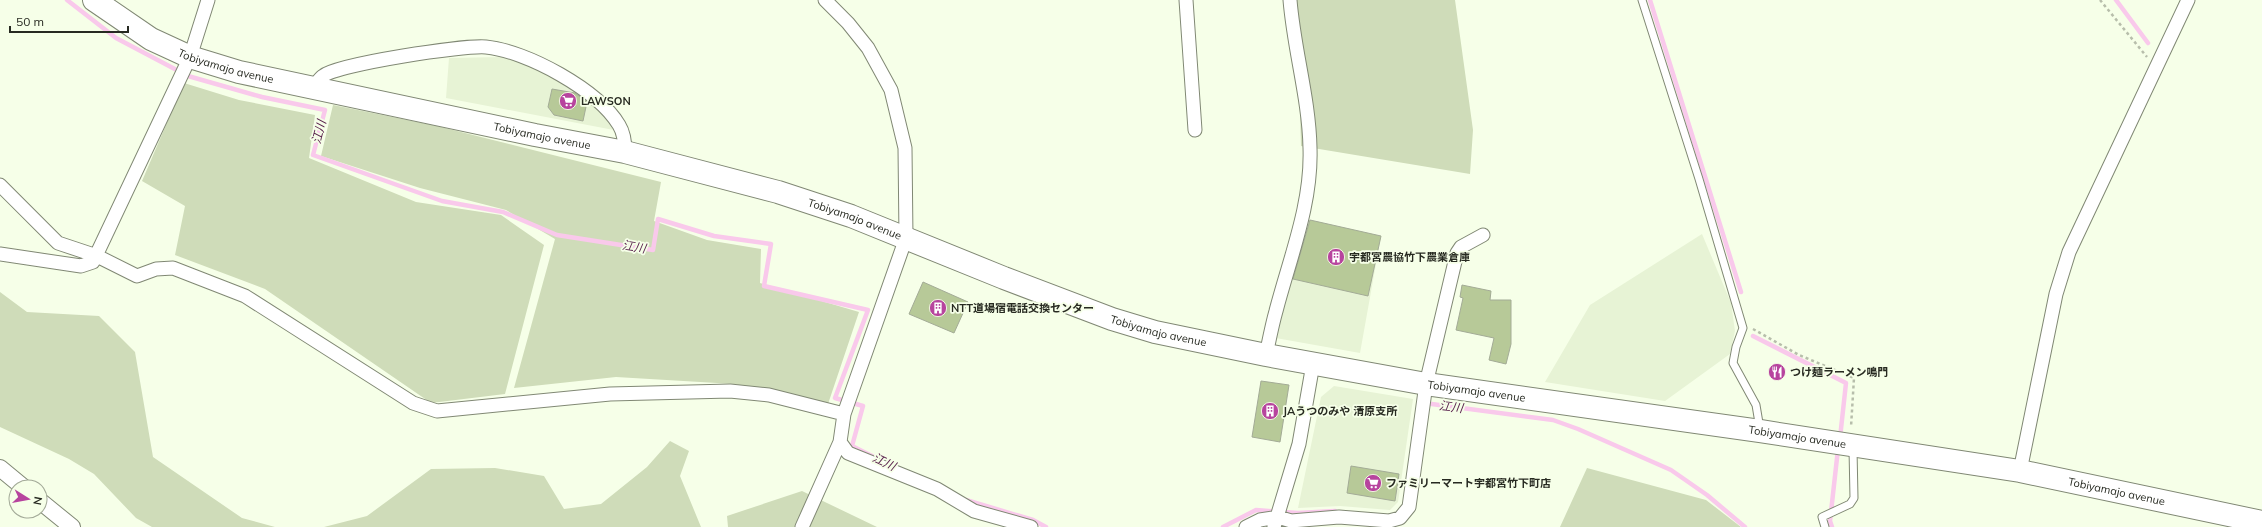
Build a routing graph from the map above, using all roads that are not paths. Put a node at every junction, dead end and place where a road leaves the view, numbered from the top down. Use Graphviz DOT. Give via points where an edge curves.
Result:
graph roads {
  1 [pos="94,0"];
  2 [pos="208,0"];
  3 [pos="1186,0"];
  4 [pos="1290,0"];
  5 [pos="1642,0"];
  6 [pos="2188,0"];
  7 [pos="830,2"];
  8 [pos="190,57"];
  9 [pos="313,88"];
  10 [pos="1195,130"];
  11 [pos="625,152"];
  12 [pos="0,185"];
  13 [pos="1483,235"];
  14 [pos="906,238"];
  15 [pos="0,254"];
  16 [pos="97,256"];
  17 [pos="1266,355"];
  18 [pos="1313,364"];
  19 [pos="1426,384"];
  20 [pos="844,414"];
  21 [pos="1760,430"];
  22 [pos="840,442"];
  23 [pos="1852,445"];
  24 [pos="0,468"];
  25 [pos="2020,471"];
  26 [pos="13,479"];
  27 [pos="48,508"];
  28 [pos="1276,522"];
  29 [pos="2262,522"];
  30 [pos="72,527"];
  31 [pos="802,527"];
  32 [pos="1031,527"];
  33 [pos="1246,527"];
  34 [pos="1825,527"];
  1 -- 8 [label="highway, Tobiyamajo avenue" via="152,39"];
  2 -- 8 [label="street"];
  3 -- 10 [label="street"];
  4 -- 17 [label="street" via="1307,106 1310,149 1306,204"];
  5 -- 21 [label="lane" via="1700,179 1743,328 1733,362 1756,405"];
  6 -- 25 [label="street" via="2069,252 2056,294"];
  7 -- 14 [label="street" via="868,48 891,90 905,148"];
  8 -- 9 [label="highway, Tobiyamajo avenue" via="239,72"];
  8 -- 16 [label="street"];
  9 -- 11 [label="highway, Tobiyamajo avenue"];
  9 -- 11 [label="street" via="323,76 344,67 462,47 486,47 514,53 564,77 597,100 620,126"];
  11 -- 14 [label="highway, Tobiyamajo avenue" via="778,192 851,216"];
  12 -- 16 [label="street" via="58,243"];
  13 -- 19 [label="street" via="1461,247 1457,254"];
  14 -- 17 [label="highway, Tobiyamajo avenue" via="1112,319 1177,337"];
  14 -- 20 [label="street"];
  15 -- 16 [label="street" via="82,266 89,265"];
  16 -- 20 [label="street" via="137,276 156,269 173,268 245,296 413,403 437,411 610,394 730,391 769,395"];
  17 -- 18 [label="highway, Tobiyamajo avenue"];
  18 -- 19 [label="highway, Tobiyamajo avenue"];
  18 -- 28 [label="street" via="1299,444"];
  19 -- 21 [label="highway, Tobiyamajo avenue"];
  19 -- 28 [label="street" via="1409,507 1400,518 1389,522 1339,517"];
  20 -- 22 [label="street"];
  21 -- 23 [label="highway, Tobiyamajo avenue"];
  22 -- 31 [label="street"];
  22 -- 32 [label="street" via="848,454 936,489 974,511"];
  23 -- 25 [label="highway, Tobiyamajo avenue"];
  23 -- 34 [label="lane" via="1854,498 1850,504 1822,517"];
  24 -- 26 [label="street"];
  25 -- 29 [label="highway, Tobiyamajo avenue"];
  27 -- 30 [label="street"];
  28 -- 33 [label="street" via="1260,520"];
}
